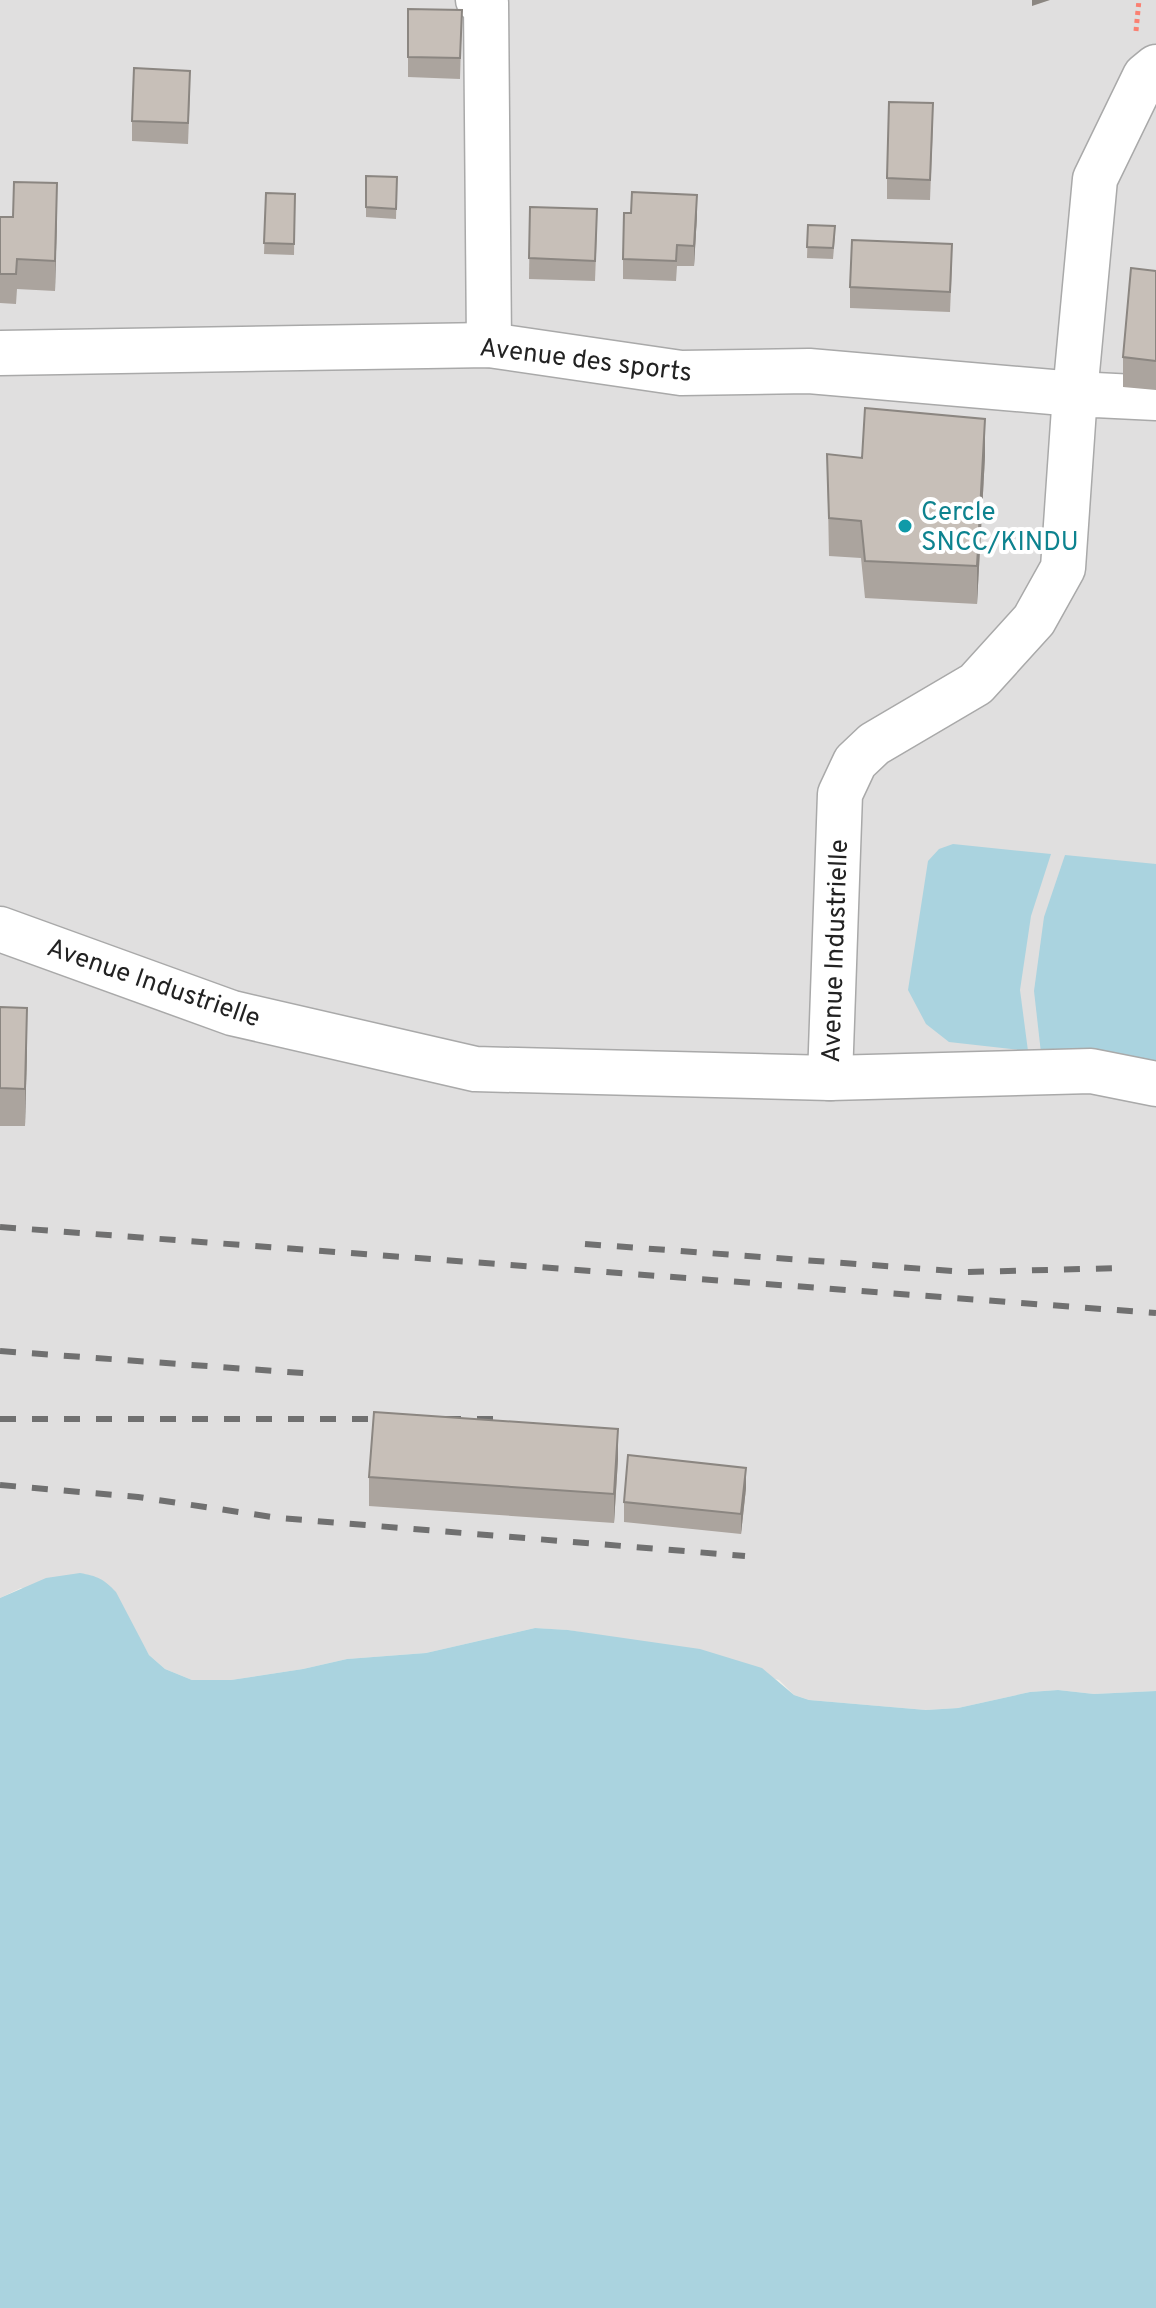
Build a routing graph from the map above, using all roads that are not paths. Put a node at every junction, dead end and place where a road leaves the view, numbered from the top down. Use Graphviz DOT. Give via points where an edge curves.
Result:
graph roads {
  1 [pos="478,0"];
  2 [pos="1156,67"];
  3 [pos="489,345"];
  4 [pos="0,353"];
  5 [pos="1075,394"];
  6 [pos="1156,398"];
  7 [pos="0,929"];
  8 [pos="830,1078"];
  9 [pos="1156,1084"];
  1 -- 3 [label="street" via="486,3"];
  2 -- 5 [label="street, Avenue Industrielle" via="1145,76 1095,179"];
  3 -- 4 [label="street, Avenue des sports"];
  3 -- 5 [label="street, Avenue des sports" via="681,373 809,371"];
  5 -- 6 [label="street"];
  5 -- 8 [label="street, Avenue Industrielle" via="1063,568 1034,620 976,684 874,744 855,762 840,794"];
  7 -- 8 [label="street, Avenue Industrielle" via="232,1013 475,1069"];
  8 -- 9 [label="street" via="1091,1071"];
}
